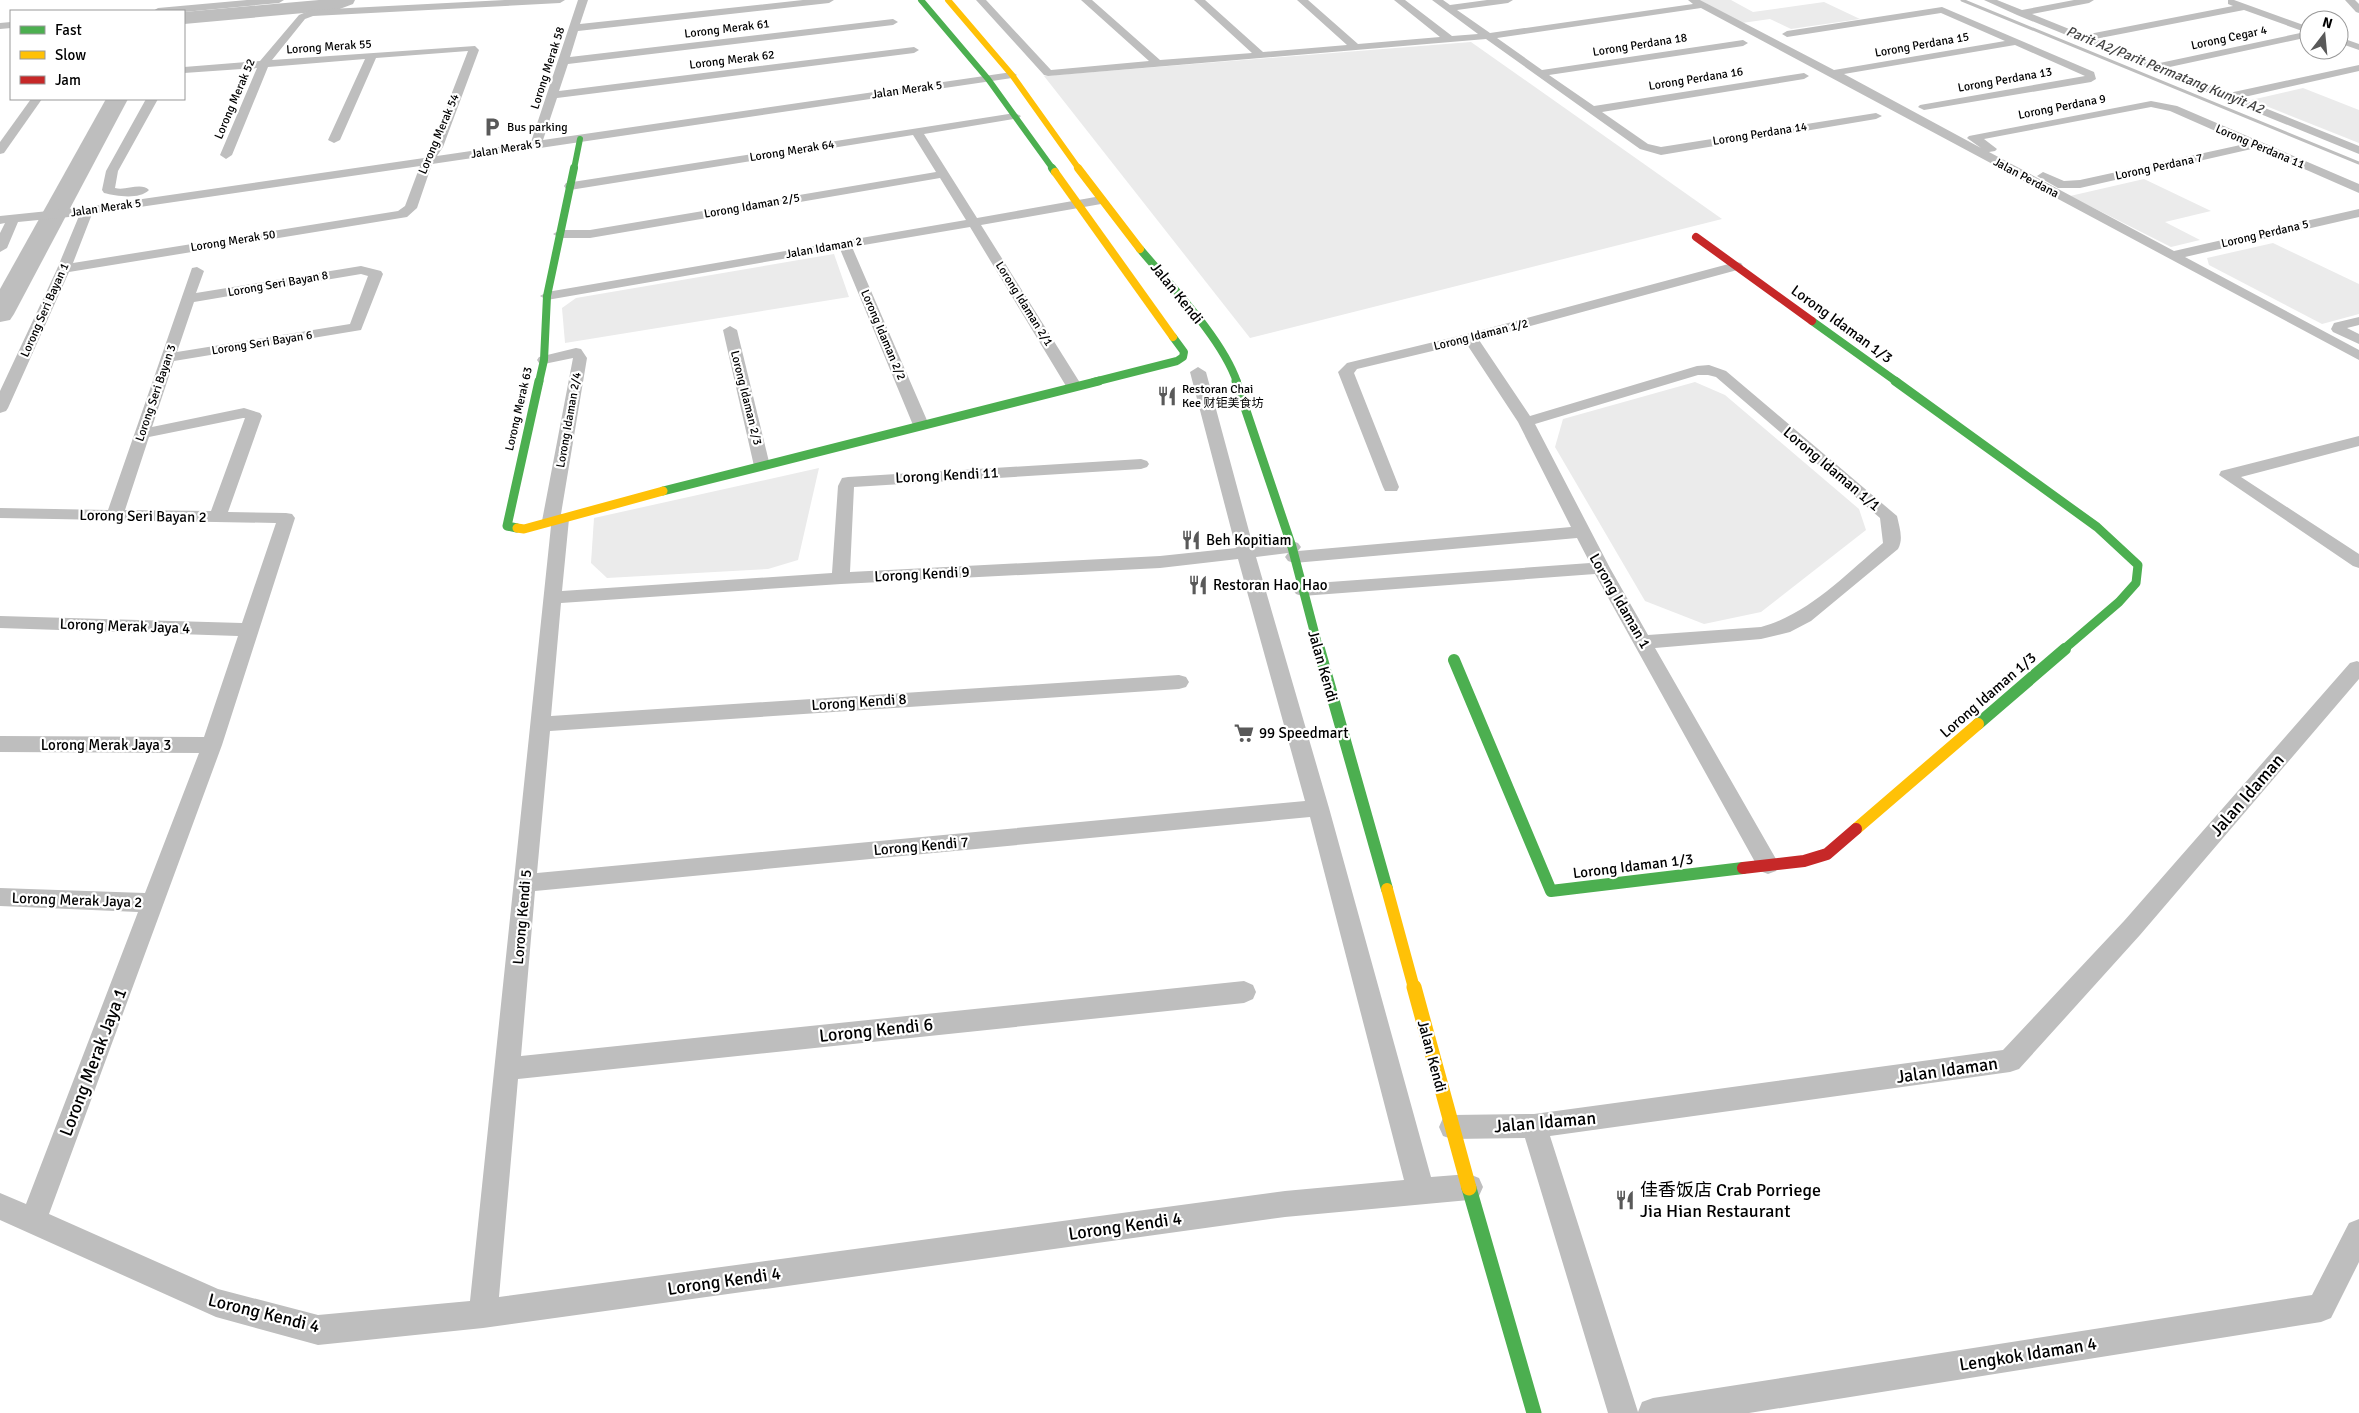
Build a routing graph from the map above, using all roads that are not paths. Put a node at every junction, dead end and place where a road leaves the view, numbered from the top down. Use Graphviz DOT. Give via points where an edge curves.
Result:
graph roads {
  1 [pos="279,0"];
  2 [pos="560,0"];
  3 [pos="583,0"];
  4 [pos="829,0"];
  5 [pos="921,0"];
  6 [pos="948,0"];
  7 [pos="981,0"];
  8 [pos="1086,0"];
  9 [pos="1199,0"];
  10 [pos="1302,0"];
  11 [pos="1399,0"];
  12 [pos="1437,0"];
  13 [pos="1508,0"];
  14 [pos="1989,0"];
  15 [pos="2089,0"];
  16 [pos="2225,0"];
  17 [pos="2350,0"];
  18 [pos="1698,3"];
  19 [pos="2244,7"];
  20 [pos="1449,8"];
  21 [pos="169,10"];
  22 [pos="2359,10"];
  23 [pos="2020,13"];
  24 [pos="893,22"];
  25 [pos="2299,26"];
  26 [pos="574,28"];
  27 [pos="1788,34"];
  28 [pos="1488,36"];
  29 [pos="2299,36"];
  30 [pos="2085,38"];
  31 [pos="1449,39"];
  32 [pos="2016,42"];
  33 [pos="1744,43"];
  34 [pos="1356,47"];
  35 [pos="474,50"];
  36 [pos="914,50"];
  37 [pos="1261,55"];
  38 [pos="371,57"];
  39 [pos="563,61"];
  40 [pos="264,63"];
  41 [pos="1157,64"];
  42 [pos="2154,67"];
  43 [pos="2359,68"];
  44 [pos="185,70"];
  45 [pos="1541,73"];
  46 [pos="1833,73"];
  47 [pos="2339,73"];
  48 [pos="1012,75"];
  49 [pos="1804,76"];
  50 [pos="988,79"];
  51 [pos="2359,81"];
  52 [pos="552,95"];
  53 [pos="2228,97"];
  54 [pos="35,100"];
  55 [pos="151,100"];
  56 [pos="2161,106"];
  57 [pos="1924,107"];
  58 [pos="1593,110"];
  59 [pos="1015,116"];
  60 [pos="1876,116"];
  61 [pos="917,132"];
  62 [pos="580,139"];
  63 [pos="334,140"];
  64 [pos="536,145"];
  65 [pos="2256,146"];
  66 [pos="437,147"];
  67 [pos="418,149"];
  68 [pos="0,150"];
  69 [pos="2359,150"];
  70 [pos="226,155"];
  71 [pos="427,162"];
  72 [pos="944,174"];
  73 [pos="2062,185"];
  74 [pos="570,186"];
  75 [pos="158,187"];
  76 [pos="2359,189"];
  77 [pos="1101,200"];
  78 [pos="1077,204"];
  79 [pos="80,212"];
  80 [pos="2359,213"];
  81 [pos="402,214"];
  82 [pos="7,219"];
  83 [pos="974,222"];
  84 [pos="560,234"];
  85 [pos="1696,237"];
  86 [pos="844,244"];
  87 [pos="0,248"];
  88 [pos="2171,256"];
  89 [pos="1736,266"];
  90 [pos="64,269"];
  91 [pos="197,271"];
  92 [pos="547,296"];
  93 [pos="188,299"];
  94 [pos="2359,321"];
  95 [pos="356,328"];
  96 [pos="730,330"];
  97 [pos="1470,338"];
  98 [pos="2359,340"];
  99 [pos="2359,356"];
  100 [pos="167,358"];
  101 [pos="544,360"];
  102 [pos="1198,372"];
  103 [pos="1074,386"];
  104 [pos="0,408"];
  105 [pos="1526,422"];
  106 [pos="921,425"];
  107 [pos="142,434"];
  108 [pos="2359,441"];
  109 [pos="1141,464"];
  110 [pos="762,466"];
  111 [pos="1391,488"];
  112 [pos="0,513"];
  113 [pos="115,515"];
  114 [pos="218,517"];
  115 [pos="286,518"];
  116 [pos="555,520"];
  117 [pos="1581,532"];
  118 [pos="1293,552"];
  119 [pos="1246,554"];
  120 [pos="2359,562"];
  121 [pos="1601,568"];
  122 [pos="841,578"];
  123 [pos="1302,590"];
  124 [pos="552,598"];
  125 [pos="0,622"];
  126 [pos="250,630"];
  127 [pos="1644,642"];
  128 [pos="1454,660"];
  129 [pos="2358,669"];
  130 [pos="1179,682"];
  131 [pos="540,724"];
  132 [pos="0,744"];
  133 [pos="212,745"];
  134 [pos="1318,808"];
  135 [pos="1768,865"];
  136 [pos="525,883"];
  137 [pos="0,897"];
  138 [pos="154,903"];
  139 [pos="1244,992"];
  140 [pos="507,1070"];
  141 [pos="1534,1126"];
  142 [pos="1452,1128"];
  143 [pos="1469,1187"];
  144 [pos="1421,1192"];
  145 [pos="0,1206"];
  146 [pos="33,1221"];
  147 [pos="2359,1234"];
  148 [pos="483,1314"];
  149 [pos="1534,1413"];
  150 [pos="1623,1413"];
  151 [pos="1653,1413"];
  1 -- 21 [label="street"];
  2 -- 40 [label="street, Lorong Merak 52" via="311,13 302,17"];
  3 -- 26 [label="street, Lorong Merak 58"];
  4 -- 26 [label="street"];
  5 -- 50 [label="street, Jalan Kendi"];
  6 -- 48 [label="street, Jalan Kendi"];
  7 -- 41 [label="street" via="1048,72"];
  8 -- 41 [label="street"];
  9 -- 37 [label="street"];
  10 -- 34 [label="street"];
  11 -- 31 [label="street"];
  12 -- 20 [label="street"];
  13 -- 20 [label="street"];
  14 -- 23 [label="street"];
  15 -- 23 [label="street"];
  16 -- 19 [label="street"];
  17 -- 22 [label="street"];
  18 -- 28 [label="street"];
  18 -- 46 [label="street, Jalan Perdana"];
  19 -- 25 [label="street"];
  19 -- 30 [label="street"];
  20 -- 28 [label="street"];
  23 -- 30 [label="street"];
  24 -- 39 [label="street, Lorong Merak 61"];
  26 -- 39 [label="street, Lorong Merak 58"];
  27 -- 32 [label="street" via="1942,10"];
  28 -- 31 [label="street"];
  28 -- 45 [label="street"];
  29 -- 42 [label="street, Lorong Cegar 4"];
  30 -- 42 [label="street"];
  31 -- 34 [label="street"];
  32 -- 46 [label="street, Lorong Perdana 15"];
  32 -- 57 [label="street, Lorong Perdana 13" via="2090,74 2090,79"];
  33 -- 45 [label="street, Lorong Perdana 18"];
  34 -- 37 [label="street"];
  35 -- 38 [label="street, Lorong Merak 55"];
  35 -- 66 [label="street, Lorong Merak 54"];
  36 -- 52 [label="street, Lorong Merak 62"];
  37 -- 41 [label="street"];
  38 -- 40 [label="street, Lorong Merak 55"];
  38 -- 63 [label="street"];
  39 -- 52 [label="street, Lorong Merak 58"];
  40 -- 44 [label="street, Lorong Merak 55"];
  40 -- 70 [label="street, Lorong Merak 52"];
  42 -- 53 [label="street"];
  43 -- 47 [label="street"];
  45 -- 58 [label="street"];
  46 -- 88 [label="street, Jalan Perdana"];
  47 -- 51 [label="street"];
  47 -- 53 [label="street"];
  48 -- 50 [label="street, Jalan Merak 5"];
  48 -- 77 [label="street, Jalan Kendi"];
  49 -- 58 [label="street, Lorong Perdana 16"];
  50 -- 59 [label="street, Jalan Kendi"];
  50 -- 62 [label="street, Jalan Merak 5"];
  52 -- 64 [label="street, Lorong Merak 58"];
  53 -- 69 [label="street"];
  54 -- 68 [label="street"];
  55 -- 75 [label="street" via="112,171 108,190 112,193"];
  56 -- 65 [label="street, Lorong Perdana 11" via="2173,108"];
  56 -- 73 [label="street, Lorong Perdana 9" via="2142,106 1973,138"];
  58 -- 60 [label="street, Lorong Perdana 14" via="1644,147 1661,151"];
  59 -- 61 [label="street, Lorong Merak 64"];
  59 -- 78 [label="street, Jalan Kendi"];
  61 -- 72 [label="street, Lorong Idaman 2/1"];
  61 -- 74 [label="street, Lorong Merak 64"];
  62 -- 64 [label="street, Jalan Merak 5"];
  62 -- 74 [label="street, Lorong Merak 63"];
  64 -- 71 [label="street, Jalan Merak 5"];
  65 -- 73 [label="street, Lorong Perdana 7" via="2080,184"];
  65 -- 76 [label="street, Lorong Perdana 11"];
  66 -- 67 [label="street"];
  66 -- 71 [label="street, Lorong Merak 54"];
  71 -- 79 [label="street, Jalan Merak 5"];
  71 -- 81 [label="street, Lorong Merak 54" via="410,208"];
  72 -- 83 [label="street, Lorong Idaman 2/1"];
  72 -- 84 [label="street, Lorong Idaman 2/5" via="590,234"];
  74 -- 84 [label="street, Lorong Merak 63"];
  77 -- 78 [label="street, Jalan Idaman 2"];
  77 -- 118 [label="street, Jalan Kendi" via="1231,365"];
  78 -- 83 [label="street, Jalan Idaman 2"];
  78 -- 103 [label="street, Jalan Kendi" via="1184,352 1177,361"];
  79 -- 82 [label="street, Jalan Merak 5"];
  79 -- 90 [label="street, Lorong Seri Bayan 1"];
  80 -- 88 [label="street, Lorong Perdana 5"];
  81 -- 90 [label="street, Lorong Merak 50"];
  82 -- 87 [label="street"];
  83 -- 86 [label="street, Jalan Idaman 2"];
  83 -- 103 [label="street, Lorong Idaman 2/1"];
  84 -- 92 [label="street, Lorong Merak 63"];
  85 -- 89 [label="street, Lorong Idaman 1/3"];
  86 -- 92 [label="street, Jalan Idaman 2"];
  86 -- 106 [label="street, Lorong Idaman 2/2"];
  88 -- 99 [label="street, Jalan Perdana"];
  89 -- 97 [label="street, Lorong Idaman 1/2"];
  89 -- 135 [label="street, Lorong Idaman 1/3" via="2097,527 2138,565 2136,583 2119,602 1827,854 1804,861"];
  90 -- 104 [label="street, Lorong Seri Bayan 1"];
  91 -- 93 [label="street, Lorong Seri Bayan 3"];
  92 -- 101 [label="street, Lorong Merak 63"];
  93 -- 95 [label="street, Lorong Seri Bayan 8" via="368,270 376,274"];
  93 -- 100 [label="street, Lorong Seri Bayan 3"];
  94 -- 98 [label="street" via="2338,328"];
  95 -- 100 [label="street, Lorong Seri Bayan 6"];
  96 -- 110 [label="street, Lorong Idaman 2/3"];
  97 -- 105 [label="street, Lorong Idaman 1"];
  97 -- 111 [label="street, Lorong Idaman 1/2" via="1352,366 1346,372"];
  100 -- 107 [label="street, Lorong Seri Bayan 3"];
  101 -- 116 [label="street, Lorong Idaman 2/4" via="576,352 580,358"];
  101 -- 116 [label="street, Lorong Merak 63" via="507,526 524,528"];
  102 -- 119 [label="street"];
  103 -- 106 [label="street"];
  105 -- 117 [label="street, Lorong Idaman 1"];
  105 -- 127 [label="street, Lorong Idaman 1/1" via="1709,370 1721,374 1888,516 1892,545 1804,617 1761,633"];
  106 -- 110 [label="street"];
  107 -- 113 [label="street, Lorong Seri Bayan 3"];
  107 -- 114 [label="street" via="244,413 254,416"];
  108 -- 120 [label="street" via="2227,475"];
  109 -- 122 [label="street, Lorong Kendi 11" via="848,482"];
  110 -- 116 [label="street"];
  112 -- 113 [label="street, Lorong Seri Bayan 2"];
  113 -- 114 [label="street, Lorong Seri Bayan 2"];
  114 -- 115 [label="street, Lorong Seri Bayan 2"];
  115 -- 126 [label="street, Lorong Merak Jaya 1"];
  116 -- 124 [label="street, Lorong Kendi 5"];
  117 -- 118 [label="street, Lorong Kendi 9"];
  117 -- 121 [label="street, Lorong Idaman 1"];
  118 -- 119 [label="street, Lorong Kendi 9"];
  118 -- 123 [label="street, Jalan Kendi"];
  119 -- 122 [label="street, Lorong Kendi 9" via="1160,562"];
  119 -- 134 [label="street"];
  121 -- 123 [label="street"];
  121 -- 127 [label="street, Lorong Idaman 1"];
  122 -- 124 [label="street, Lorong Kendi 9"];
  123 -- 142 [label="street, Jalan Kendi" via="1364,803"];
  124 -- 131 [label="street, Lorong Kendi 5"];
  125 -- 126 [label="street, Lorong Merak Jaya 4"];
  126 -- 133 [label="street, Lorong Merak Jaya 1"];
  127 -- 135 [label="street, Lorong Idaman 1"];
  128 -- 135 [label="street, Lorong Idaman 1/3" via="1551,891"];
  129 -- 141 [label="street, Jalan Idaman" via="2132,928 2010,1061"];
  130 -- 131 [label="street, Lorong Kendi 8"];
  131 -- 136 [label="street, Lorong Kendi 5"];
  132 -- 133 [label="street, Lorong Merak Jaya 3"];
  133 -- 138 [label="street, Lorong Merak Jaya 1"];
  134 -- 136 [label="street, Lorong Kendi 7"];
  134 -- 144 [label="street"];
  136 -- 140 [label="street, Lorong Kendi 5"];
  137 -- 138 [label="street, Lorong Merak Jaya 2"];
  138 -- 146 [label="street, Lorong Merak Jaya 1"];
  139 -- 140 [label="street, Lorong Kendi 6"];
  140 -- 148 [label="street, Lorong Kendi 5"];
  141 -- 142 [label="street, Jalan Idaman"];
  141 -- 150 [label="street"];
  142 -- 143 [label="street, Jalan Kendi"];
  143 -- 144 [label="street, Lorong Kendi 4"];
  143 -- 149 [label="street, Jalan Kendi"];
  144 -- 148 [label="street, Lorong Kendi 4" via="1285,1204"];
  145 -- 146 [label="street, Lorong Kendi 4"];
  146 -- 148 [label="street, Lorong Kendi 4" via="216,1303 318,1330"];
  147 -- 151 [label="street, Lengkok Idaman 4" via="2321,1308"];
}
